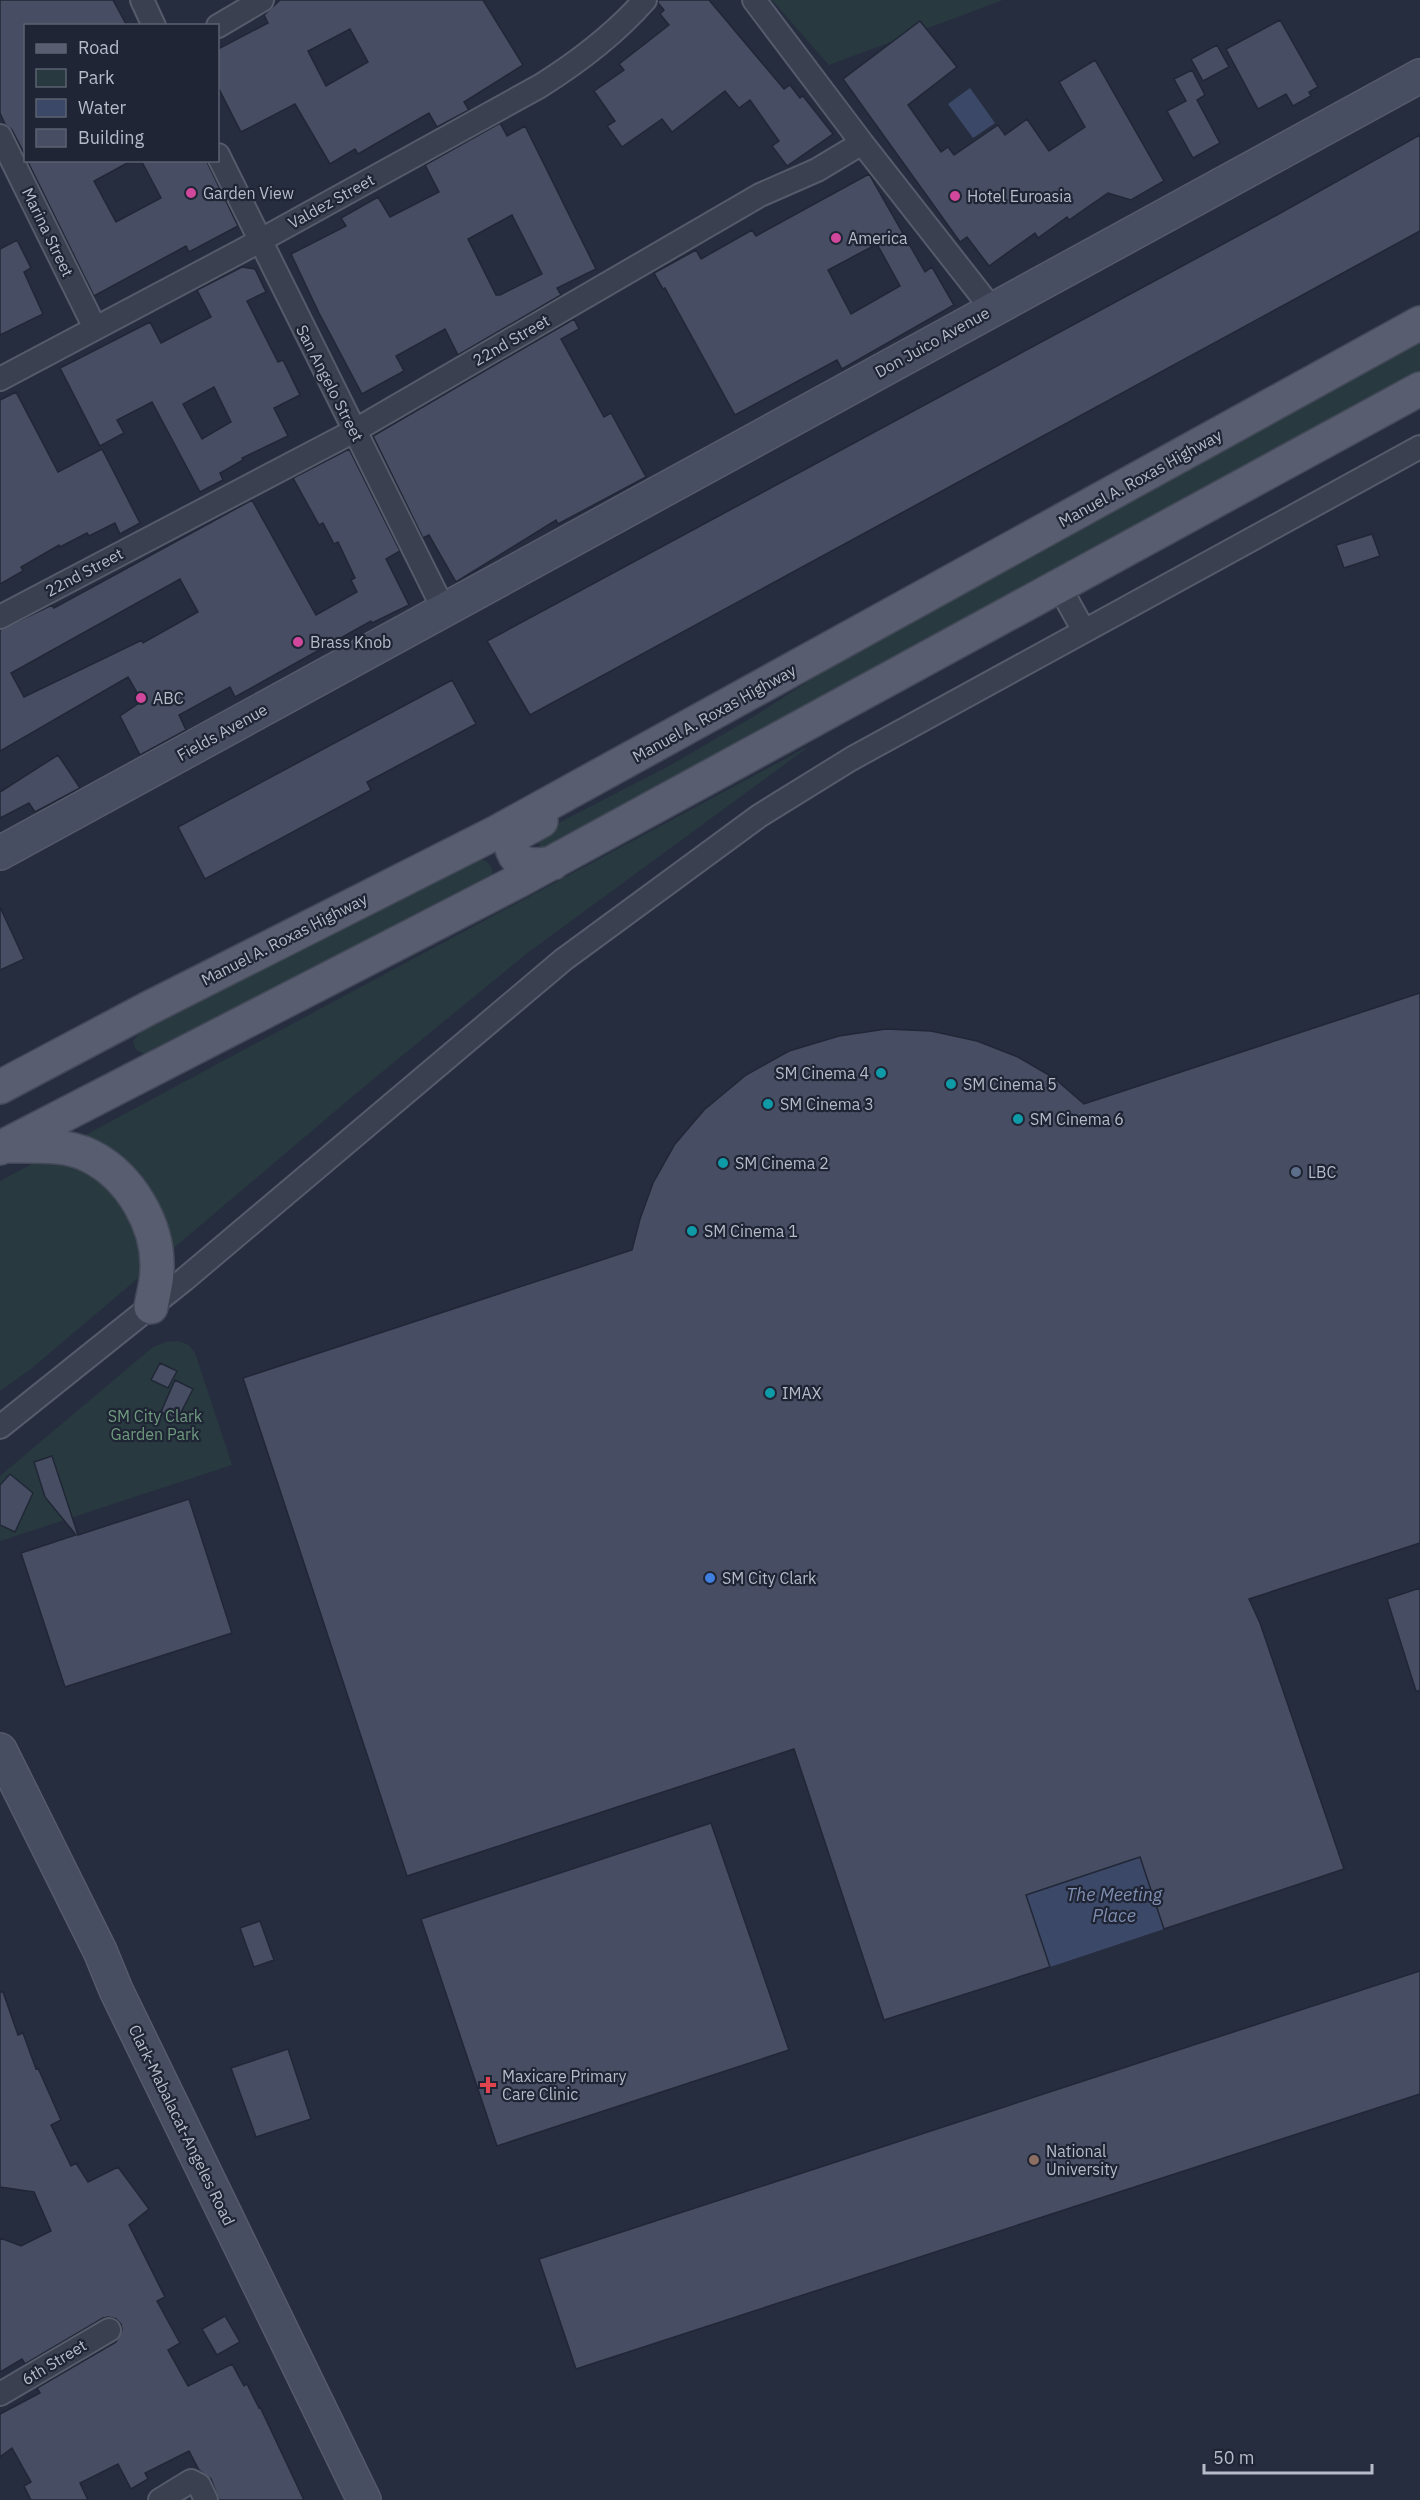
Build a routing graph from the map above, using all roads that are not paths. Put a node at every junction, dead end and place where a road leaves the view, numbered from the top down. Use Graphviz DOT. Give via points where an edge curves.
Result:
graph roads {
  1 [pos="142,0"];
  2 [pos="262,0"];
  3 [pos="645,0"];
  4 [pos="754,0"];
  5 [pos="153,24"];
  6 [pos="219,25"];
  7 [pos="1420,76"];
  8 [pos="0,136"];
  9 [pos="862,143"];
  10 [pos="219,157"];
  11 [pos="259,241"];
  12 [pos="992,309"];
  13 [pos="1420,323"];
  14 [pos="95,328"];
  15 [pos="0,379"];
  16 [pos="1420,388"];
  17 [pos="354,430"];
  18 [pos="1420,447"];
  19 [pos="1059,586"];
  20 [pos="444,610"];
  21 [pos="0,617"];
  22 [pos="1084,631"];
  23 [pos="754,692"];
  24 [pos="0,854"];
  25 [pos="553,862"];
  26 [pos="0,1087"];
  27 [pos="1,1147"];
  28 [pos="151,1307"];
  29 [pos="0,1426"];
  30 [pos="0,1750"];
  31 [pos="109,2330"];
  32 [pos="0,2394"];
  33 [pos="203,2493"];
  34 [pos="160,2500"];
  35 [pos="364,2500"];
  1 -- 5 [label="street"];
  2 -- 6 [label="street"];
  3 -- 11 [label="street, Valdez Street" via="605,41 575,64"];
  4 -- 9 [label="street"];
  7 -- 12 [label="main road, Don Juico Avenue"];
  8 -- 14 [label="street, Marina Street"];
  9 -- 12 [label="street"];
  9 -- 17 [label="street, 22nd Street" via="817,170 760,195"];
  10 -- 11 [label="street, San Angelo Street"];
  11 -- 14 [label="street, Valdez Street"];
  11 -- 17 [label="street, San Angelo Street"];
  12 -- 20 [label="main road, Don Juico Avenue"];
  13 -- 23 [label="main road, Manuel A. Roxas Highway"];
  14 -- 15 [label="street, Valdez Street"];
  16 -- 19 [label="main road"];
  17 -- 20 [label="street, San Angelo Street"];
  17 -- 21 [label="street, 22nd Street"];
  18 -- 22 [label="street"];
  19 -- 22 [label="street"];
  19 -- 25 [label="main road"];
  20 -- 24 [label="main road, Fields Avenue"];
  22 -- 28 [label="street" via="842,764 759,816 624,913"];
  23 -- 25 [label="main road" via="740,710 513,839 513,853 523,864"];
  23 -- 26 [label="main road, Manuel A. Roxas Highway" via="496,832"];
  25 -- 27 [label="main road"];
  27 -- 28 [label="main road" via="45,1145 88,1155 115,1172 136,1198 153,1232 157,1269"];
  28 -- 29 [label="street"];
  30 -- 35 [label="main road, Clark-Mabalacat-Angeles Road"];
  31 -- 32 [label="street, 6th Street"];
  33 -- 34 [label="street" via="191,2481"];
}
